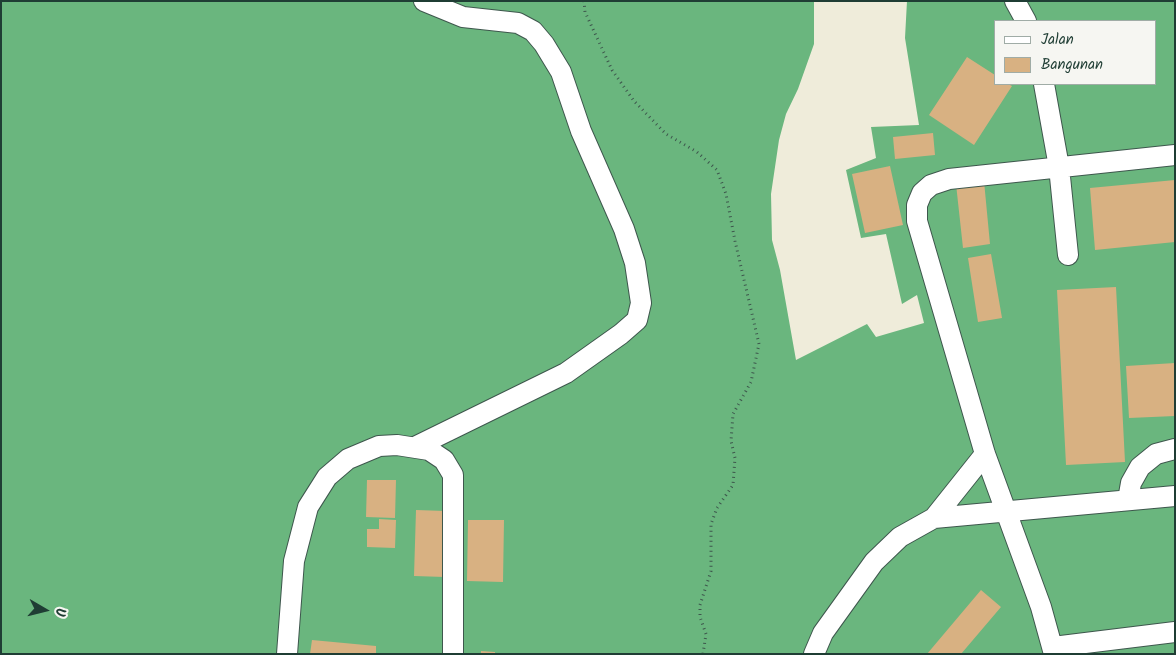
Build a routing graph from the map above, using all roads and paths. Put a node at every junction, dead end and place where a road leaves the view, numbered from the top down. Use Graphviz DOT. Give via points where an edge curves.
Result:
graph roads {
  1 [pos="424,1"];
  2 [pos="584,1"];
  3 [pos="1014,1"];
  4 [pos="1025,20"];
  5 [pos="1044,85"];
  6 [pos="1175,155"];
  7 [pos="1060,167"];
  8 [pos="1068,255"];
  9 [pos="417,446"];
  10 [pos="1175,449"];
  11 [pos="985,454"];
  12 [pos="1175,496"];
  13 [pos="1128,500"];
  14 [pos="1006,510"];
  15 [pos="934,518"];
  16 [pos="1175,632"];
  17 [pos="1054,650"];
  18 [pos="287,654"];
  19 [pos="453,654"];
  20 [pos="703,654"];
  21 [pos="814,654"];
  1 -- 9 [label="street" via="463,17 518,23 533,31 544,44 561,72 581,131 624,229 635,263 641,303 637,320 566,372"];
  2 -- 20 [label="path" via="585,12 612,70 634,101 666,134 697,152 717,170 726,194 759,344 751,382 733,414 733,485 717,508 712,524 711,571 700,605 706,634"];
  3 -- 4 [label="street"];
  5 -- 7 [label="street"];
  6 -- 7 [label="street"];
  7 -- 8 [label="street"];
  7 -- 11 [label="street" via="949,179 931,184 922,192 917,205 917,221"];
  9 -- 18 [label="street" via="378,446 348,460 327,477 308,507 294,561"];
  9 -- 19 [label="street" via="444,460 453,475"];
  10 -- 13 [label="street" via="1156,454 1140,466 1131,483"];
  11 -- 14 [label="street"];
  11 -- 15 [label="street"];
  12 -- 13 [label="street"];
  13 -- 14 [label="street"];
  14 -- 15 [label="street"];
  14 -- 17 [label="street"];
  15 -- 21 [label="street" via="900,537 874,562 832,620"];
  16 -- 17 [label="street"];
}
